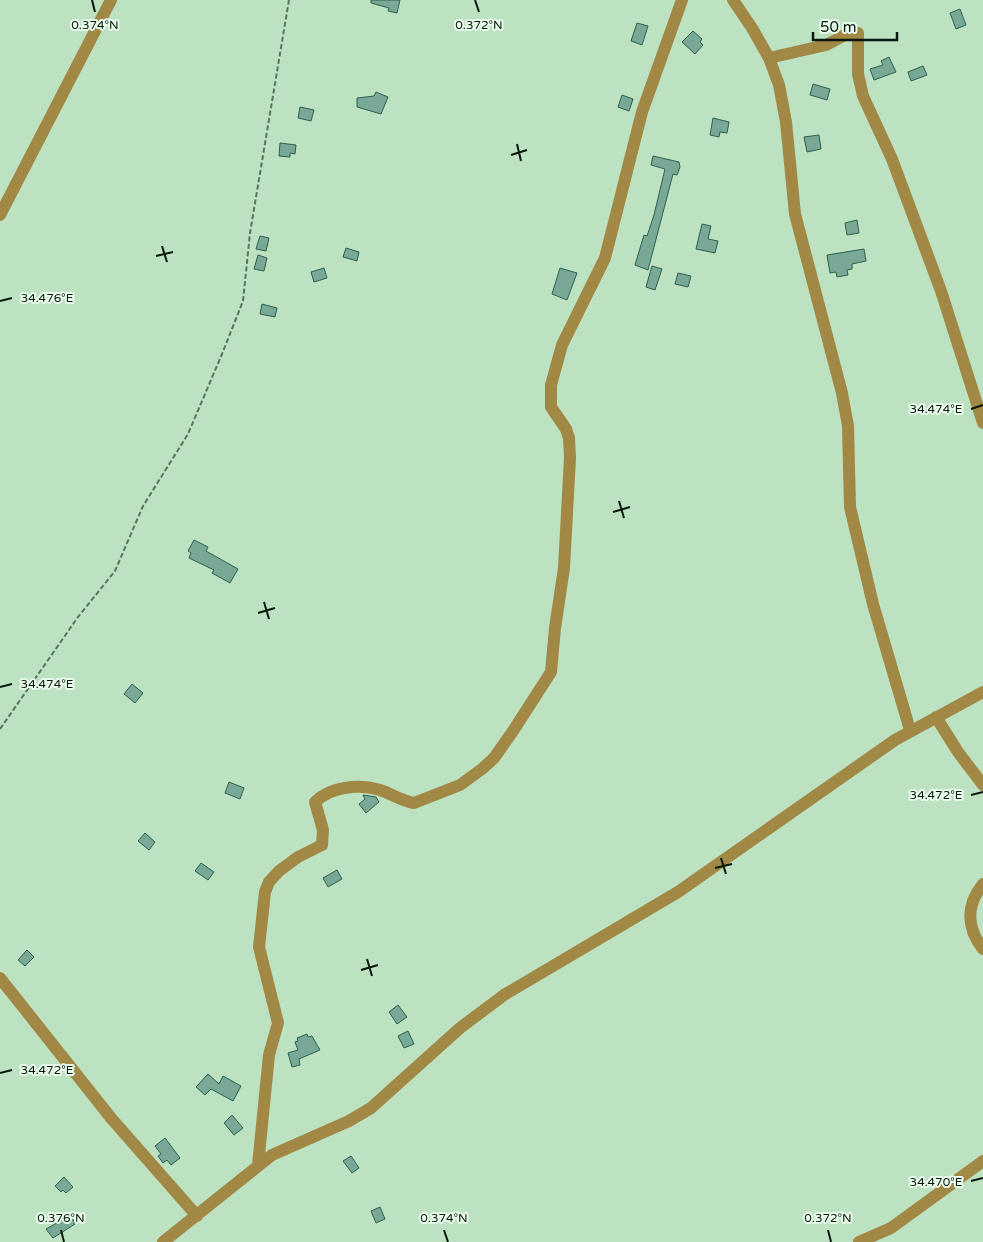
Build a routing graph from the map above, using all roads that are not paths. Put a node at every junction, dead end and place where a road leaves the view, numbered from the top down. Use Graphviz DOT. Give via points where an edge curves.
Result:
graph roads {
  1 [pos="111,0"];
  2 [pos="682,0"];
  3 [pos="733,0"];
  4 [pos="769,58"];
  5 [pos="0,215"];
  6 [pos="983,423"];
  7 [pos="983,692"];
  8 [pos="936,717"];
  9 [pos="910,730"];
  10 [pos="983,785"];
  11 [pos="983,884"];
  12 [pos="983,949"];
  13 [pos="0,978"];
  14 [pos="983,1161"];
  15 [pos="258,1165"];
  16 [pos="197,1216"];
  17 [pos="163,1242"];
  18 [pos="859,1242"];
  1 -- 5 [label="street"];
  2 -- 15 [label="street" via="642,112 605,258 562,345 551,384 552,407 566,429 570,450 564,568 551,672 494,758 460,786 414,803 381,790 357,786 330,792 315,802 322,845 298,857 272,877 264,892 261,909 260,954 278,1023 269,1055"];
  3 -- 4 [label="street"];
  4 -- 6 [label="street" via="858,34 858,74 863,96 892,159 941,290"];
  4 -- 9 [label="street" via="783,103 801,243 844,401 852,517 873,604"];
  7 -- 8 [label="street"];
  8 -- 9 [label="street"];
  8 -- 10 [label="street"];
  9 -- 15 [label="street" via="678,892 504,995 460,1028 361,1116 284,1149"];
  11 -- 12 [label="street" via="972,898 970,911 973,930"];
  13 -- 16 [label="street" via="111,1118"];
  14 -- 18 [label="street" via="891,1228"];
  15 -- 16 [label="street"];
  16 -- 17 [label="street"];
}
